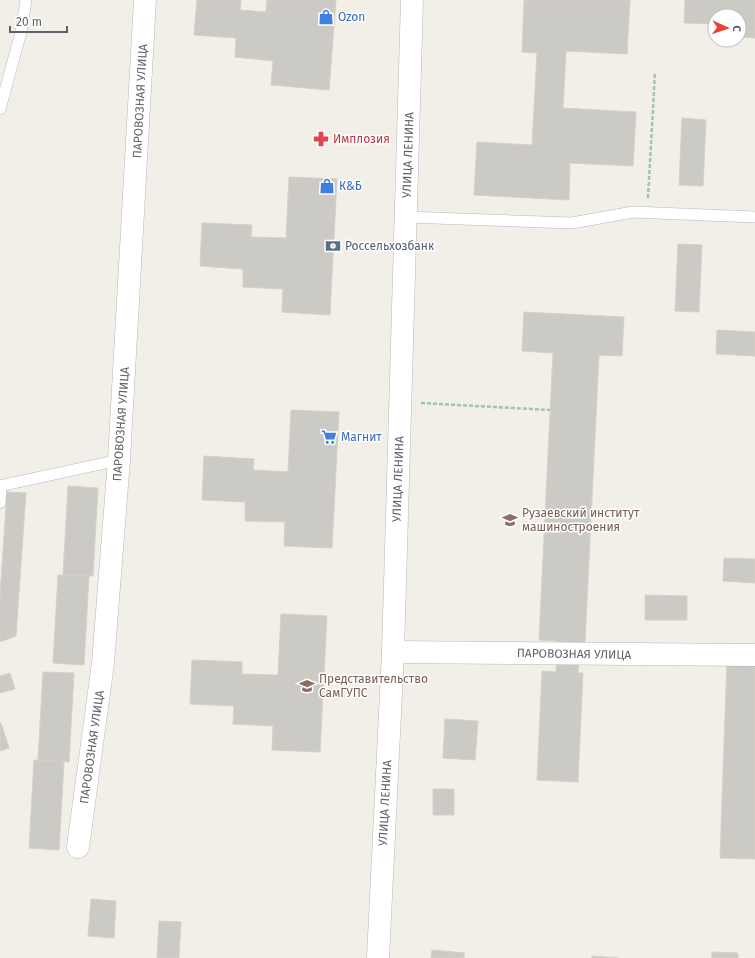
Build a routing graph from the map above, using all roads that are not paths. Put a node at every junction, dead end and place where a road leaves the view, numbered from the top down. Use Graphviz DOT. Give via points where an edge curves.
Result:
graph roads {
  1 [pos="26,0"];
  2 [pos="146,0"];
  3 [pos="412,0"];
  4 [pos="0,108"];
  5 [pos="406,217"];
  6 [pos="755,217"];
  7 [pos="119,460"];
  8 [pos="1,486"];
  9 [pos="0,503"];
  10 [pos="393,652"];
  11 [pos="755,656"];
  12 [pos="78,847"];
  13 [pos="378,958"];
  1 -- 4 [label="lane" via="21,32"];
  2 -- 7 [label="street, ПАРОВОЗНАЯ УЛИЦА"];
  3 -- 5 [label="street, УЛИЦА ЛЕНИНА"];
  5 -- 6 [label="lane" via="572,223 632,212"];
  5 -- 10 [label="street, УЛИЦА ЛЕНИНА"];
  7 -- 8 [label="lane"];
  7 -- 12 [label="street, ПАРОВОЗНАЯ УЛИЦА" via="103,663"];
  8 -- 9 [label="lane"];
  10 -- 11 [label="street, ПАРОВОЗНАЯ УЛИЦА"];
  10 -- 13 [label="street, УЛИЦА ЛЕНИНА"];
}
